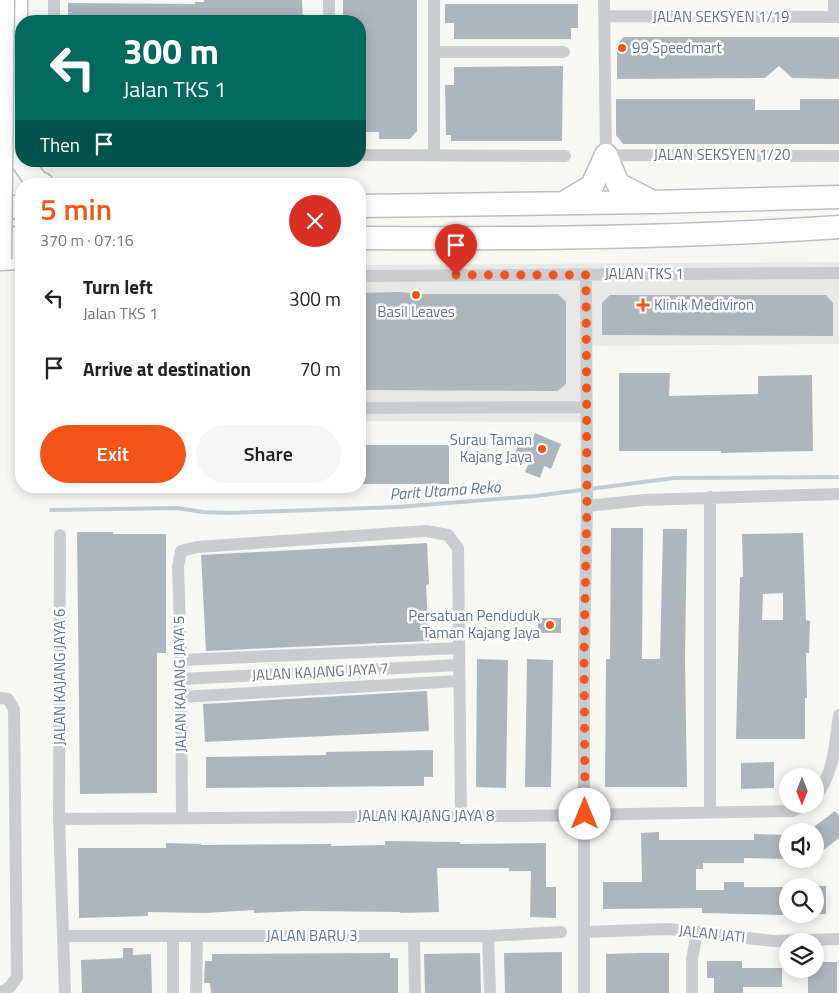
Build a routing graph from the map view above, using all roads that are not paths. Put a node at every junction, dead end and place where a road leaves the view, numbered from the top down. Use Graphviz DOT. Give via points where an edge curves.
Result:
graph roads {
  1 [pos="3,0"];
  2 [pos="16,0"];
  3 [pos="54,0"];
  4 [pos="329,0"];
  5 [pos="434,0"];
  6 [pos="604,0"];
  7 [pos="834,0"];
  8 [pos="16,15"];
  9 [pos="54,15"];
  10 [pos="329,15"];
  11 [pos="604,16"];
  12 [pos="837,17"];
  13 [pos="434,52"];
  14 [pos="564,52"];
  15 [pos="366,155"];
  16 [pos="434,155"];
  17 [pos="606,155"];
  18 [pos="564,156"];
  19 [pos="839,156"];
  20 [pos="26,167"];
  21 [pos="34,178"];
  22 [pos="839,197"];
  23 [pos="653,202"];
  24 [pos="562,204"];
  25 [pos="366,206"];
  26 [pos="0,207"];
  27 [pos="15,207"];
  28 [pos="839,227"];
  29 [pos="15,238"];
  30 [pos="366,238"];
  31 [pos="442,238"];
  32 [pos="0,239"];
  33 [pos="366,250"];
  34 [pos="15,258"];
  35 [pos="0,259"];
  36 [pos="839,273"];
  37 [pos="586,275"];
  38 [pos="366,276"];
  39 [pos="586,407"];
  40 [pos="366,408"];
  41 [pos="839,494"];
  42 [pos="710,497"];
  43 [pos="587,504"];
  44 [pos="60,535"];
  45 [pos="459,648"];
  46 [pos="181,660"];
  47 [pos="459,665"];
  48 [pos="181,679"];
  49 [pos="459,681"];
  50 [pos="182,697"];
  51 [pos="0,698"];
  52 [pos="839,716"];
  53 [pos="824,784"];
  54 [pos="779,811"];
  55 [pos="710,812"];
  56 [pos="585,814"];
  57 [pos="461,816"];
  58 [pos="182,818"];
  59 [pos="60,819"];
  60 [pos="561,932"];
  61 [pos="584,932"];
  62 [pos="697,932"];
  63 [pos="63,936"];
  64 [pos="173,936"];
  65 [pos="197,936"];
  66 [pos="414,936"];
  67 [pos="488,936"];
  68 [pos="839,939"];
  69 [pos="0,993"];
  70 [pos="65,993"];
  71 [pos="173,993"];
  72 [pos="196,993"];
  73 [pos="415,993"];
  74 [pos="490,993"];
  75 [pos="584,993"];
  76 [pos="692,993"];
  1 -- 35 [label="highway, bridge"];
  2 -- 8 [label="highway"];
  3 -- 9 [label="street"];
  4 -- 10 [label="street"];
  5 -- 13 [label="street"];
  6 -- 11 [label="street"];
  7 -- 12 [label="street"];
  11 -- 12 [label="street, JALAN SEKSYEN 1/19"];
  11 -- 17 [label="street"];
  13 -- 14 [label="street"];
  13 -- 16 [label="street"];
  15 -- 16 [label="street"];
  16 -- 18 [label="street"];
  17 -- 19 [label="street, JALAN SEKSYEN 1/20"];
  17 -- 23 [label="highway" via="618,184"];
  17 -- 24 [label="highway" via="592,186"];
  20 -- 21 [label="highway"];
  22 -- 23 [label="highway"];
  23 -- 24 [label="highway"];
  24 -- 25 [label="highway"];
  26 -- 27 [label="highway"];
  28 -- 31 [label="highway"];
  29 -- 32 [label="highway"];
  30 -- 31 [label="highway"];
  31 -- 33 [label="highway" via="416,248"];
  34 -- 35 [label="highway"];
  36 -- 37 [label="street, JALAN TKS 1"];
  37 -- 38 [label="street, JALAN TKS 1"];
  37 -- 39 [label="street"];
  39 -- 40 [label="street"];
  39 -- 43 [label="street"];
  41 -- 42 [label="street"];
  42 -- 43 [label="street"];
  42 -- 55 [label="street"];
  43 -- 56 [label="street"];
  44 -- 59 [label="street, JALAN KAJANG JAYA 6"];
  45 -- 46 [label="street"];
  45 -- 46 [label="street, JALAN KAJANG JAYA 5" via="458,548 448,535 426,530 197,547 181,552 178,567"];
  45 -- 47 [label="street"];
  46 -- 48 [label="street, JALAN KAJANG JAYA 5"];
  47 -- 48 [label="street, JALAN KAJANG JAYA 7"];
  47 -- 49 [label="street"];
  48 -- 50 [label="street, JALAN KAJANG JAYA 5"];
  49 -- 50 [label="street"];
  49 -- 57 [label="street"];
  50 -- 58 [label="street, JALAN KAJANG JAYA 5"];
  51 -- 69 [label="street" via="8,699 14,709 17,976 10,988"];
  52 -- 53 [label="street"];
  54 -- 55 [label="street, JALAN KAJANG JAYA 8"];
  55 -- 56 [label="street, JALAN KAJANG JAYA 8"];
  56 -- 57 [label="street, JALAN KAJANG JAYA 8"];
  56 -- 61 [label="street"];
  57 -- 58 [label="street, JALAN KAJANG JAYA 8"];
  58 -- 59 [label="street, JALAN KAJANG JAYA 8"];
  59 -- 63 [label="street, JALAN KAJANG JAYA 6"];
  60 -- 67 [label="street, JALAN BARU 3"];
  61 -- 62 [label="street, JALAN JATI" via="669,929"];
  61 -- 75 [label="street"];
  62 -- 68 [label="street, JALAN JATI" via="774,941"];
  62 -- 76 [label="street" via="692,959"];
  63 -- 64 [label="street, JALAN BARU 3"];
  63 -- 70 [label="street, JALAN KAJANG JAYA 6"];
  64 -- 65 [label="street, JALAN BARU 3"];
  64 -- 71 [label="street"];
  65 -- 66 [label="street, JALAN BARU 3"];
  65 -- 72 [label="street"];
  66 -- 67 [label="street, JALAN BARU 3"];
  66 -- 73 [label="street"];
  67 -- 74 [label="street"];
}
